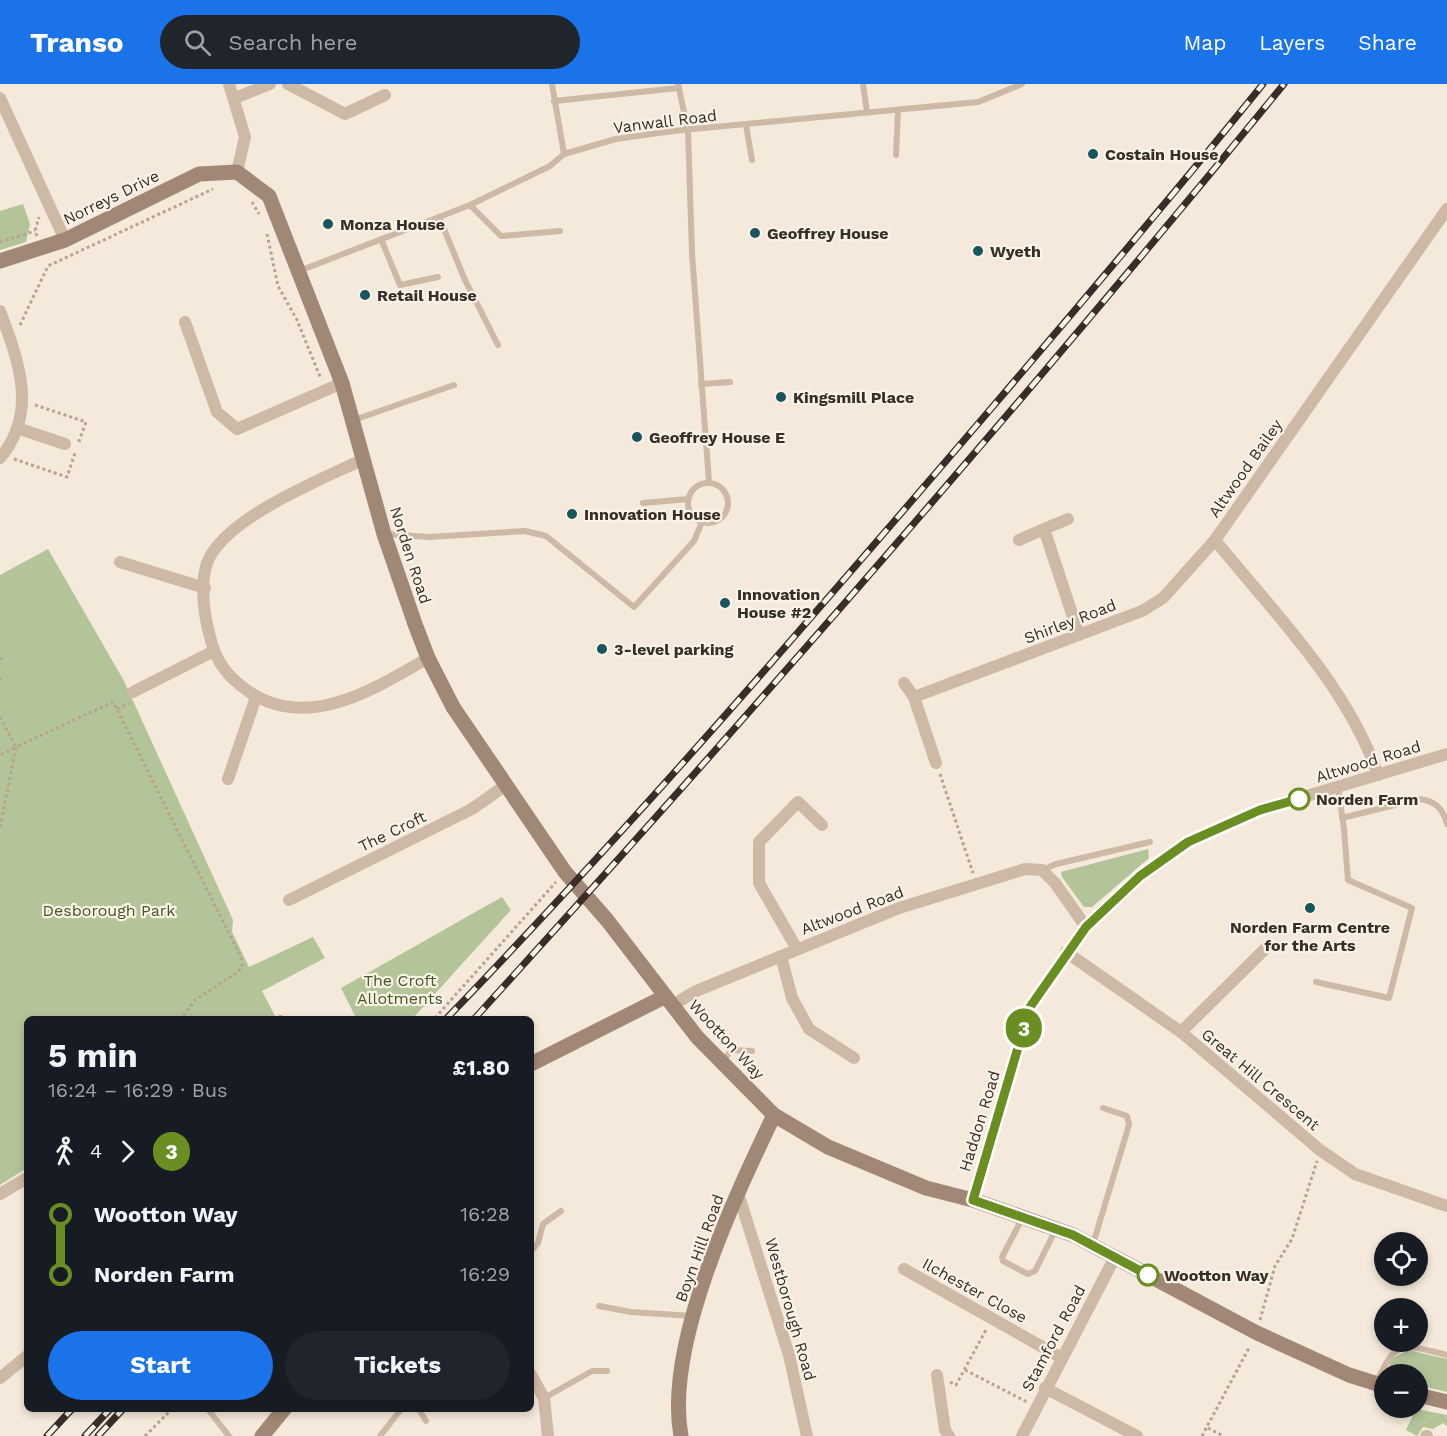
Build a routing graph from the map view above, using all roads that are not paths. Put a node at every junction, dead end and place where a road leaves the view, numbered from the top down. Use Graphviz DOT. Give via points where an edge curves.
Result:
graph roads {
  1 [pos="230,84"];
  2 [pos="270,84"];
  3 [pos="288,84"];
  4 [pos="552,84"];
  5 [pos="863,84"];
  6 [pos="1022,84"];
  7 [pos="678,86"];
  8 [pos="386,95"];
  9 [pos="0,98"];
  10 [pos="235,98"];
  11 [pos="554,101"];
  12 [pos="898,110"];
  13 [pos="867,112"];
  14 [pos="746,125"];
  15 [pos="688,131"];
  16 [pos="564,154"];
  17 [pos="896,155"];
  18 [pos="752,160"];
  19 [pos="237,172"];
  20 [pos="470,205"];
  21 [pos="1447,209"];
  22 [pos="440,217"];
  23 [pos="560,231"];
  24 [pos="381,239"];
  25 [pos="65,240"];
  26 [pos="0,261"];
  27 [pos="298,271"];
  28 [pos="438,277"];
  29 [pos="0,311"];
  30 [pos="185,322"];
  31 [pos="498,345"];
  32 [pos="730,382"];
  33 [pos="342,383"];
  34 [pos="702,384"];
  35 [pos="454,385"];
  36 [pos="354,420"];
  37 [pos="17,428"];
  38 [pos="65,444"];
  39 [pos="0,458"];
  40 [pos="364,459"];
  41 [pos="709,482"];
  42 [pos="688,499"];
  43 [pos="643,503"];
  44 [pos="1068,519"];
  45 [pos="702,522"];
  46 [pos="1044,530"];
  47 [pos="384,534"];
  48 [pos="1019,540"];
  49 [pos="1215,540"];
  50 [pos="120,562"];
  51 [pos="205,588"];
  52 [pos="1079,635"];
  53 [pos="214,651"];
  54 [pos="428,658"];
  55 [pos="904,683"];
  56 [pos="133,692"];
  57 [pos="256,697"];
  58 [pos="914,697"];
  59 [pos="1447,754"];
  60 [pos="936,762"];
  61 [pos="1378,775"];
  62 [pos="228,779"];
  63 [pos="506,785"];
  64 [pos="1338,787"];
  65 [pos="1342,818"];
  66 [pos="1447,824"];
  67 [pos="822,825"];
  68 [pos="1150,842"];
  69 [pos="1042,870"];
  70 [pos="289,900"];
  71 [pos="1086,927"];
  72 [pos="1268,946"];
  73 [pos="797,949"];
  74 [pos="1066,952"];
  75 [pos="781,956"];
  76 [pos="1316,982"];
  77 [pos="664,997"];
  78 [pos="681,1000"];
  79 [pos="1180,1032"];
  80 [pos="752,1051"];
  81 [pos="854,1058"];
  82 [pos="534,1062"];
  83 [pos="722,1062"];
  84 [pos="1103,1108"];
  85 [pos="774,1115"];
  86 [pos="24,1180"];
  87 [pos="738,1192"];
  88 [pos="0,1194"];
  89 [pos="973,1200"];
  90 [pos="1447,1206"];
  91 [pos="561,1211"];
  92 [pos="1021,1223"];
  93 [pos="1053,1235"];
  94 [pos="1093,1245"];
  95 [pos="534,1248"];
  96 [pos="1115,1257"];
  97 [pos="904,1269"];
  98 [pos="599,1306"];
  99 [pos="693,1316"];
  100 [pos="1447,1355"];
  101 [pos="24,1358"];
  102 [pos="1062,1358"];
  103 [pos="1386,1364"];
  104 [pos="607,1371"];
  105 [pos="937,1375"];
  106 [pos="0,1378"];
  107 [pos="534,1381"];
  108 [pos="1374,1382"];
  109 [pos="1045,1388"];
  110 [pos="1428,1397"];
  111 [pos="543,1398"];
  112 [pos="1447,1402"];
  113 [pos="210,1412"];
  114 [pos="282,1412"];
  115 [pos="399,1412"];
  116 [pos="420,1412"];
  117 [pos="426,1421"];
  118 [pos="229,1436"];
  119 [pos="262,1436"];
  120 [pos="380,1436"];
  121 [pos="548,1436"];
  122 [pos="681,1436"];
  123 [pos="807,1436"];
  124 [pos="949,1436"];
  125 [pos="1022,1436"];
  126 [pos="1137,1436"];
  1 -- 10 [label="street"];
  2 -- 10 [label="street"];
  3 -- 8 [label="street" via="345,114"];
  4 -- 11 [label="lane"];
  5 -- 13 [label="lane"];
  6 -- 12 [label="lane, Vanwall Road" via="978,102"];
  7 -- 11 [label="lane"];
  7 -- 15 [label="lane"];
  9 -- 25 [label="street"];
  10 -- 19 [label="street" via="245,137"];
  11 -- 16 [label="lane"];
  12 -- 13 [label="lane, Vanwall Road"];
  12 -- 17 [label="lane"];
  13 -- 14 [label="lane, Vanwall Road"];
  14 -- 15 [label="lane, Vanwall Road"];
  14 -- 18 [label="lane"];
  15 -- 16 [label="lane, Vanwall Road" via="616,139"];
  15 -- 34 [label="lane"];
  16 -- 20 [label="lane, Vanwall Road" via="549,166"];
  19 -- 25 [label="street, Norreys Drive" via="199,174"];
  19 -- 27 [label="street, Norden Road" via="269,196"];
  20 -- 22 [label="lane, Vanwall Road"];
  20 -- 23 [label="lane" via="501,236"];
  21 -- 49 [label="street, Altwood Bailey"];
  22 -- 24 [label="lane, Vanwall Road"];
  22 -- 31 [label="lane" via="465,280"];
  24 -- 27 [label="lane, Vanwall Road"];
  24 -- 28 [label="lane" via="400,285"];
  25 -- 26 [label="street, Norreys Drive"];
  27 -- 33 [label="street, Norden Road"];
  29 -- 37 [label="street" via="23,382"];
  30 -- 33 [label="street" via="217,412 237,429"];
  32 -- 34 [label="lane"];
  33 -- 36 [label="street, Norden Road"];
  34 -- 41 [label="lane"];
  35 -- 36 [label="lane"];
  36 -- 40 [label="street, Norden Road"];
  37 -- 38 [label="street"];
  37 -- 39 [label="street"];
  40 -- 47 [label="street, Norden Road"];
  40 -- 51 [label="street" via="243,522 207,563"];
  41 -- 42 [label="lane" via="697,485"];
  41 -- 45 [label="lane" via="723,487 729,507 720,520"];
  42 -- 43 [label="lane"];
  42 -- 45 [label="lane" via="692,515"];
  44 -- 46 [label="street"];
  45 -- 47 [label="lane" via="694,541 634,607 546,536 525,531 429,537"];
  46 -- 48 [label="street"];
  46 -- 52 [label="street"];
  47 -- 54 [label="street, Norden Road"];
  49 -- 52 [label="street, Shirley Road" via="1163,598 1142,611"];
  49 -- 61 [label="street, Altwood Bailey" via="1333,686 1369,748"];
  50 -- 51 [label="street"];
  51 -- 53 [label="street" via="206,623"];
  52 -- 58 [label="street, Shirley Road"];
  53 -- 56 [label="street"];
  53 -- 57 [label="street" via="226,674"];
  54 -- 57 [label="street" via="366,693 314,709 285,708"];
  54 -- 63 [label="street, Norden Road" via="453,708"];
  55 -- 58 [label="street"];
  57 -- 62 [label="street"];
  58 -- 60 [label="street"];
  59 -- 61 [label="street, Altwood Road"];
  61 -- 64 [label="street, Altwood Road"];
  63 -- 70 [label="street, The Croft" via="472,809"];
  63 -- 77 [label="street, Norden Road" via="565,872 608,920"];
  64 -- 65 [label="lane"];
  64 -- 71 [label="street, Altwood Road" via="1260,810 1188,842 1140,876"];
  65 -- 66 [label="lane" via="1419,799 1436,804"];
  65 -- 76 [label="lane" via="1348,880 1412,908 1389,998"];
  67 -- 73 [label="street" via="798,802 759,842 759,883"];
  68 -- 69 [label="lane, Altwood Road"];
  69 -- 71 [label="street"];
  69 -- 73 [label="street, Altwood Road" via="1025,869 910,904"];
  71 -- 74 [label="street, Haddon Road"];
  72 -- 79 [label="street"];
  73 -- 75 [label="street, Altwood Road"];
  74 -- 79 [label="street, Great Hill Crescent"];
  74 -- 89 [label="street, Haddon Road" via="1030,1007"];
  75 -- 78 [label="street, Altwood Road"];
  75 -- 81 [label="street" via="792,998 809,1029"];
  77 -- 82 [label="street"];
  77 -- 83 [label="street, Wootton Way"];
  79 -- 90 [label="street, Great Hill Crescent" via="1320,1150 1355,1174"];
  80 -- 83 [label="lane" via="732,1050"];
  83 -- 85 [label="street, Wootton Way"];
  84 -- 94 [label="lane" via="1127,1116 1129,1125"];
  85 -- 87 [label="street, Boyn Hill Road"];
  85 -- 89 [label="street, Wootton Way" via="875,1169"];
  86 -- 88 [label="street"];
  87 -- 99 [label="street, Boyn Hill Road"];
  87 -- 123 [label="street, Westborough Road" via="789,1356"];
  89 -- 92 [label="street, Wootton Way"];
  91 -- 95 [label="lane" via="543,1224"];
  92 -- 93 [label="street, Wootton Way"];
  92 -- 93 [label="lane" via="1002,1257 1029,1274 1035,1271"];
  93 -- 94 [label="street, Wootton Way"];
  94 -- 96 [label="street, Wootton Way"];
  96 -- 102 [label="street, Stamford Road"];
  96 -- 108 [label="street, Wootton Way" via="1257,1333"];
  97 -- 102 [label="street, Ilchester Close"];
  98 -- 99 [label="lane"];
  99 -- 122 [label="street, Boyn Hill Road" via="682,1366"];
  100 -- 103 [label="lane" via="1418,1348 1397,1349"];
  101 -- 106 [label="street"];
  102 -- 109 [label="street, Stamford Road"];
  104 -- 111 [label="lane" via="592,1371"];
  105 -- 124 [label="street"];
  107 -- 111 [label="street"];
  109 -- 125 [label="street, Stamford Road"];
  109 -- 126 [label="street"];
  110 -- 112 [label="street"];
  111 -- 121 [label="street"];
  113 -- 118 [label="lane"];
  114 -- 119 [label="street"];
  115 -- 120 [label="lane"];
  116 -- 117 [label="lane"];
}
